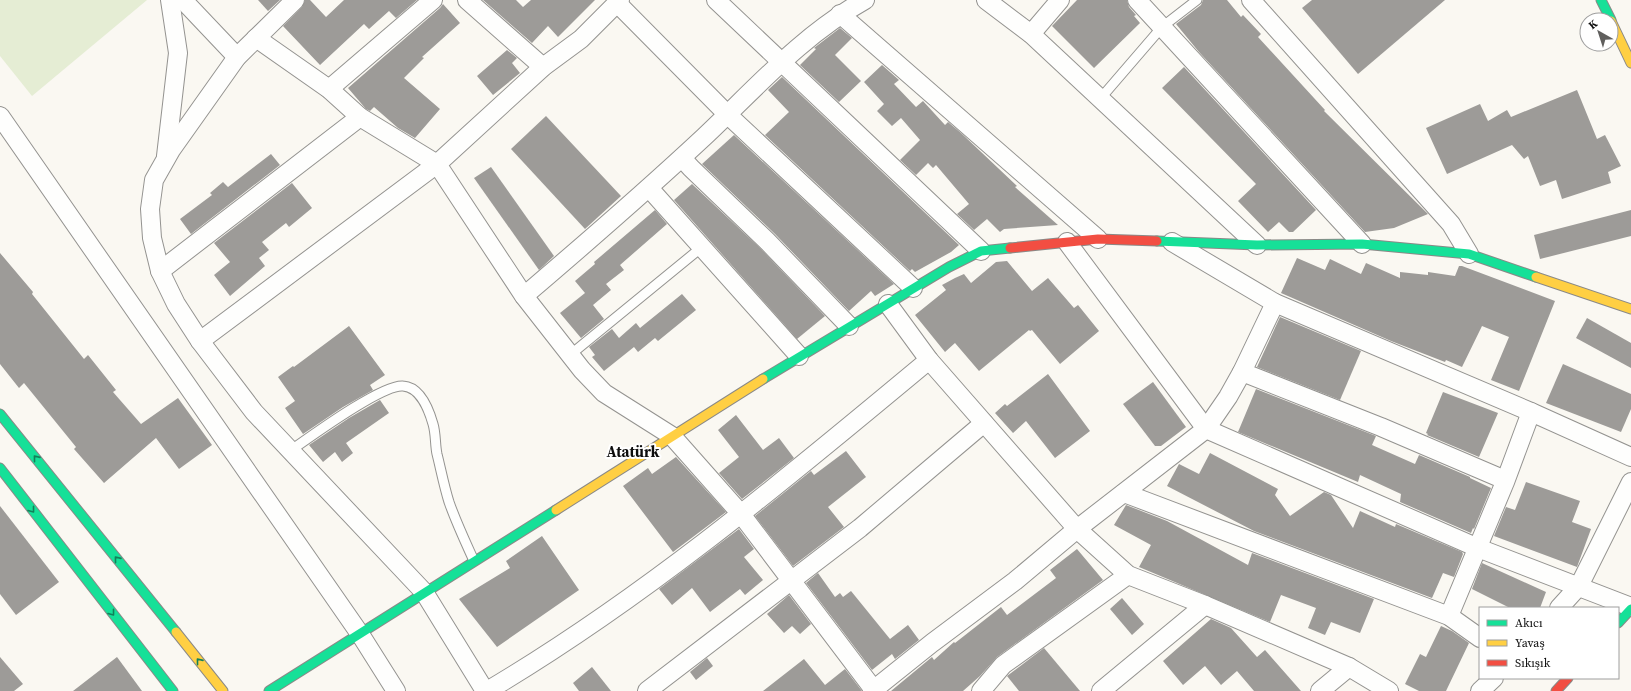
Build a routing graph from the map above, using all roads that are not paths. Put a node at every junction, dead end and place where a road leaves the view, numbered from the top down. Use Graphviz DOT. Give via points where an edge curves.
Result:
graph roads {
  1 [pos="295,0"];
  2 [pos="433,0"];
  3 [pos="467,0"];
  4 [pos="716,0"];
  5 [pos="865,0"];
  6 [pos="986,0"];
  7 [pos="1060,0"];
  8 [pos="1137,0"];
  9 [pos="1197,0"];
  10 [pos="1251,0"];
  11 [pos="1601,0"];
  12 [pos="182,1"];
  13 [pos="619,2"];
  14 [pos="1607,12"];
  15 [pos="840,14"];
  16 [pos="1162,27"];
  17 [pos="1031,34"];
  18 [pos="1619,37"];
  19 [pos="256,38"];
  20 [pos="237,57"];
  21 [pos="782,62"];
  22 [pos="1631,63"];
  23 [pos="543,68"];
  24 [pos="329,89"];
  25 [pos="1100,99"];
  26 [pos="728,115"];
  27 [pos="0,116"];
  28 [pos="360,117"];
  29 [pos="682,158"];
  30 [pos="166,160"];
  31 [pos="437,164"];
  32 [pos="649,188"];
  33 [pos="1098,239"];
  34 [pos="1067,242"];
  35 [pos="1172,242"];
  36 [pos="1362,244"];
  37 [pos="1257,245"];
  38 [pos="702,247"];
  39 [pos="981,251"];
  40 [pos="1469,254"];
  41 [pos="160,271"];
  42 [pos="913,288"];
  43 [pos="524,296"];
  44 [pos="1275,303"];
  45 [pos="888,304"];
  46 [pos="1631,309"];
  47 [pos="849,326"];
  48 [pos="200,341"];
  49 [pos="570,355"];
  50 [pos="799,356"];
  51 [pos="929,360"];
  52 [pos="1242,372"];
  53 [pos="1531,412"];
  54 [pos="0,414"];
  55 [pos="984,424"];
  56 [pos="1206,429"];
  57 [pos="672,436"];
  58 [pos="290,451"];
  59 [pos="1631,457"];
  60 [pos="0,468"];
  61 [pos="1505,480"];
  62 [pos="1631,482"];
  63 [pos="1124,493"];
  64 [pos="741,514"];
  65 [pos="1077,529"];
  66 [pos="1478,548"];
  67 [pos="474,561"];
  68 [pos="1128,575"];
  69 [pos="791,580"];
  70 [pos="1579,586"];
  71 [pos="424,592"];
  72 [pos="1205,604"];
  73 [pos="1560,607"];
  74 [pos="1631,608"];
  75 [pos="1449,616"];
  76 [pos="1619,622"];
  77 [pos="360,634"];
  78 [pos="1479,637"];
  79 [pos="1349,667"];
  80 [pos="1493,679"];
  81 [pos="1567,679"];
  82 [pos="271,690"];
  83 [pos="873,690"];
  84 [pos="173,691"];
  85 [pos="223,691"];
  86 [pos="396,691"];
  87 [pos="486,691"];
  88 [pos="647,691"];
  89 [pos="981,691"];
  90 [pos="1100,691"];
  91 [pos="1320,691"];
  92 [pos="1390,691"];
  93 [pos="1480,691"];
  94 [pos="1556,691"];
  1 -- 19 [label="street"];
  2 -- 24 [label="street"];
  3 -- 23 [label="street"];
  4 -- 21 [label="street"];
  5 -- 15 [label="street"];
  6 -- 17 [label="street"];
  7 -- 17 [label="street"];
  8 -- 16 [label="street"];
  9 -- 16 [label="lane"];
  10 -- 40 [label="street" via="1451,224"];
  11 -- 14 [label="street"];
  12 -- 20 [label="street"];
  12 -- 30 [label="street"];
  13 -- 23 [label="street" via="581,39"];
  13 -- 26 [label="street"];
  15 -- 21 [label="street"];
  15 -- 33 [label="street"];
  16 -- 25 [label="lane"];
  16 -- 36 [label="street"];
  17 -- 25 [label="street"];
  18 -- 22 [label="street"];
  19 -- 20 [label="street"];
  19 -- 24 [label="street"];
  20 -- 30 [label="street"];
  21 -- 26 [label="street"];
  21 -- 39 [label="street"];
  23 -- 31 [label="street"];
  24 -- 28 [label="street"];
  25 -- 37 [label="street"];
  26 -- 29 [label="street"];
  26 -- 42 [label="street"];
  27 -- 77 [label="street"];
  28 -- 31 [label="street"];
  28 -- 41 [label="street"];
  29 -- 32 [label="street"];
  29 -- 47 [label="street"];
  30 -- 41 [label="street" via="154,180 150,209 152,238"];
  31 -- 43 [label="street"];
  31 -- 48 [label="street"];
  32 -- 38 [label="street"];
  32 -- 43 [label="street"];
  33 -- 34 [label="street"];
  33 -- 35 [label="street"];
  34 -- 39 [label="street"];
  34 -- 56 [label="street"];
  35 -- 37 [label="street"];
  35 -- 44 [label="street"];
  36 -- 37 [label="street"];
  36 -- 40 [label="street"];
  38 -- 49 [label="lane"];
  38 -- 50 [label="street"];
  39 -- 42 [label="street"];
  40 -- 46 [label="street"];
  41 -- 48 [label="street" via="176,304"];
  42 -- 45 [label="street"];
  43 -- 49 [label="street"];
  44 -- 52 [label="street"];
  44 -- 53 [label="street"];
  45 -- 47 [label="street"];
  45 -- 51 [label="street"];
  47 -- 50 [label="street"];
  48 -- 58 [label="street" via="254,412"];
  49 -- 57 [label="street" via="604,393"];
  50 -- 57 [label="street"];
  51 -- 55 [label="street"];
  51 -- 64 [label="street"];
  52 -- 56 [label="street"];
  52 -- 61 [label="street"];
  53 -- 59 [label="street"];
  53 -- 61 [label="street"];
  85 -- 54 [label="street, one-way"];
  55 -- 65 [label="street"];
  55 -- 69 [label="street" via="860,528"];
  56 -- 63 [label="street"];
  56 -- 66 [label="street"];
  57 -- 64 [label="street"];
  57 -- 67 [label="street"];
  58 -- 67 [label="lane" via="381,392 401,386 412,389 422,400 434,425 437,451 449,501"];
  58 -- 71 [label="street"];
  60 -- 84 [label="street, one-way"];
  61 -- 66 [label="street"];
  62 -- 70 [label="street"];
  63 -- 65 [label="street"];
  63 -- 75 [label="street"];
  64 -- 69 [label="street"];
  64 -- 87 [label="street" via="613,611"];
  65 -- 68 [label="street"];
  65 -- 83 [label="street" via="1015,581"];
  66 -- 70 [label="street"];
  66 -- 75 [label="street"];
  67 -- 71 [label="street"];
  68 -- 72 [label="street"];
  68 -- 89 [label="street" via="1003,665"];
  69 -- 83 [label="street"];
  69 -- 88 [label="street"];
  70 -- 73 [label="street"];
  70 -- 74 [label="street"];
  71 -- 77 [label="street"];
  71 -- 87 [label="street"];
  72 -- 79 [label="street"];
  72 -- 90 [label="street"];
  74 -- 76 [label="street"];
  75 -- 78 [label="street"];
  77 -- 82 [label="street"];
  77 -- 86 [label="street"];
  79 -- 91 [label="street"];
  79 -- 92 [label="street"];
  80 -- 93 [label="street"];
  81 -- 94 [label="street"];
}
